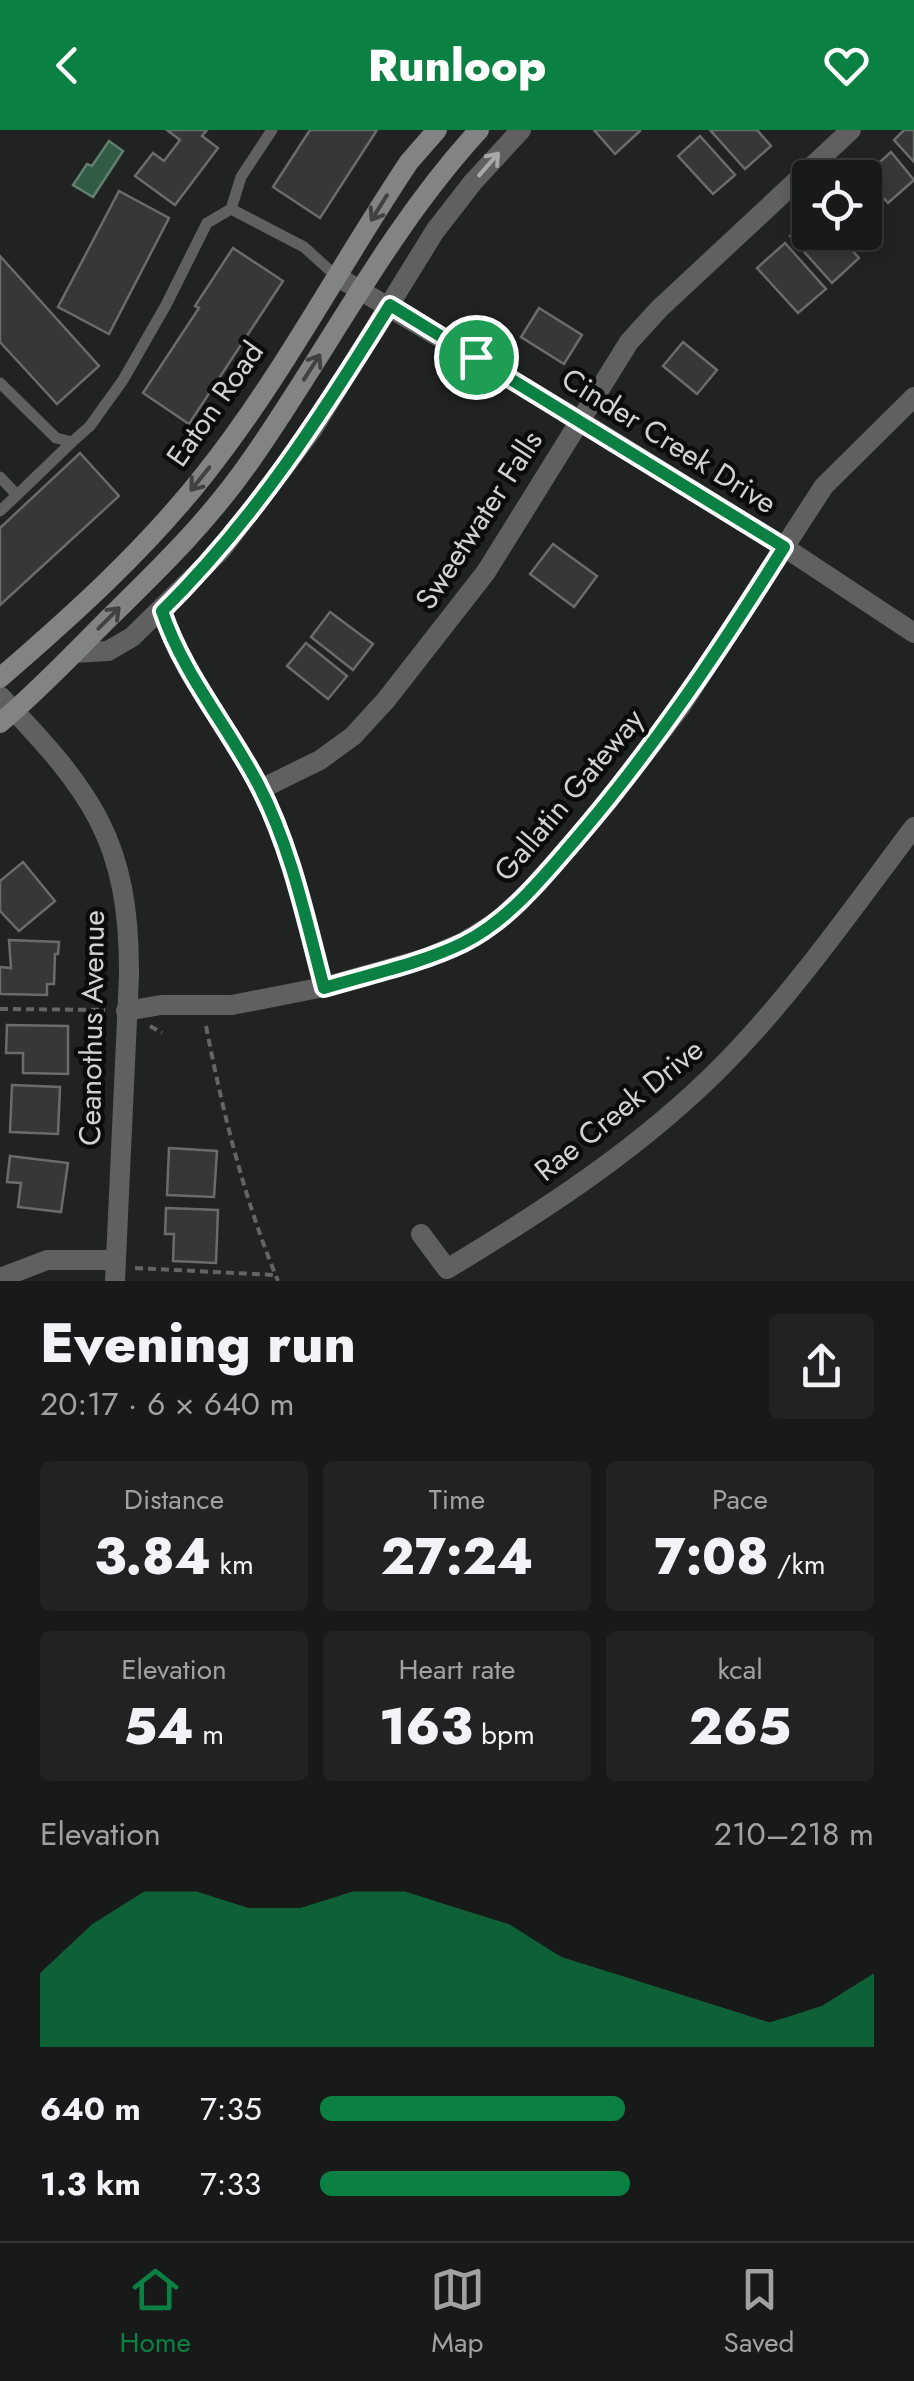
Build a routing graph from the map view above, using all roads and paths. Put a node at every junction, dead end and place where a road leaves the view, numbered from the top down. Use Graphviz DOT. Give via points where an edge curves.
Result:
graph roads {
  1 [pos="272,130"];
  2 [pos="437,130"];
  3 [pos="479,130"];
  4 [pos="520,130"];
  5 [pos="851,130"];
  6 [pos="230,209"];
  7 [pos="336,276"];
  8 [pos="362,290"];
  9 [pos="390,305"];
  10 [pos="0,383"];
  11 [pos="914,397"];
  12 [pos="579,420"];
  13 [pos="72,442"];
  14 [pos="0,476"];
  15 [pos="16,495"];
  16 [pos="0,510"];
  17 [pos="784,547"];
  18 [pos="162,611"];
  19 [pos="914,633"];
  20 [pos="74,653"];
  21 [pos="0,678"];
  22 [pos="5,710"];
  23 [pos="261,789"];
  24 [pos="914,827"];
  25 [pos="324,988"];
  26 [pos="202,1006"];
  27 [pos="0,1009"];
  28 [pos="126,1010"];
  29 [pos="421,1234"];
  30 [pos="115,1269"];
  31 [pos="452,1275"];
  32 [pos="0,1278"];
  33 [pos="277,1278"];
  1 -- 6 [label="lane"];
  2 -- 7 [label="street, Eaton Road, one-way"];
  3 -- 8 [label="street, Eaton Road" via="444,168"];
  9 -- 4 [label="street, one-way" via="452,208"];
  5 -- 12 [label="street, Sweetwater Falls" via="659,308 628,342"];
  6 -- 7 [label="lane" via="304,246"];
  6 -- 13 [label="lane" via="207,223 123,380"];
  7 -- 8 [label="street, Cinder Creek Drive"];
  7 -- 21 [label="street, Eaton Road, one-way" via="206,474 132,559"];
  8 -- 9 [label="street, Cinder Creek Drive"];
  20 -- 8 [label="street, Eaton Road, one-way" via="209,516"];
  9 -- 12 [label="street, Cinder Creek Drive"];
  9 -- 18 [label="street" via="285,469"];
  10 -- 13 [label="lane" via="56,438"];
  11 -- 17 [label="street, Gallatin Gateway" via="824,486"];
  12 -- 17 [label="street, Cinder Creek Drive"];
  12 -- 23 [label="street, Sweetwater Falls" via="486,572 386,700 320,760"];
  13 -- 15 [label="lane"];
  14 -- 15 [label="lane"];
  15 -- 16 [label="lane"];
  17 -- 19 [label="street, Cinder Creek Drive"];
  17 -- 25 [label="street, Gallatin Gateway" via="679,710 538,884 464,942"];
  18 -- 20 [label="street" via="116,648"];
  18 -- 23 [label="street" via="182,662"];
  20 -- 22 [label="street, Eaton Road"];
  22 -- 28 [label="street, Ceanothus Avenue" via="81,788 105,830 122,876 129,928"];
  23 -- 25 [label="street"];
  24 -- 31 [label="street, Rae Creek Drive" via="765,1020 687,1100"];
  25 -- 26 [label="street, Gallatin Gateway"];
  26 -- 28 [label="street, Gallatin Gateway"];
  26 -- 33 [label="path" via="225,1119"];
  27 -- 28 [label="path"];
  28 -- 30 [label="street, Ceanothus Avenue"];
  29 -- 31 [label="street, Rae Creek Drive"];
  30 -- 32 [label="street" via="47,1260"];
  30 -- 33 [label="path"];
}
